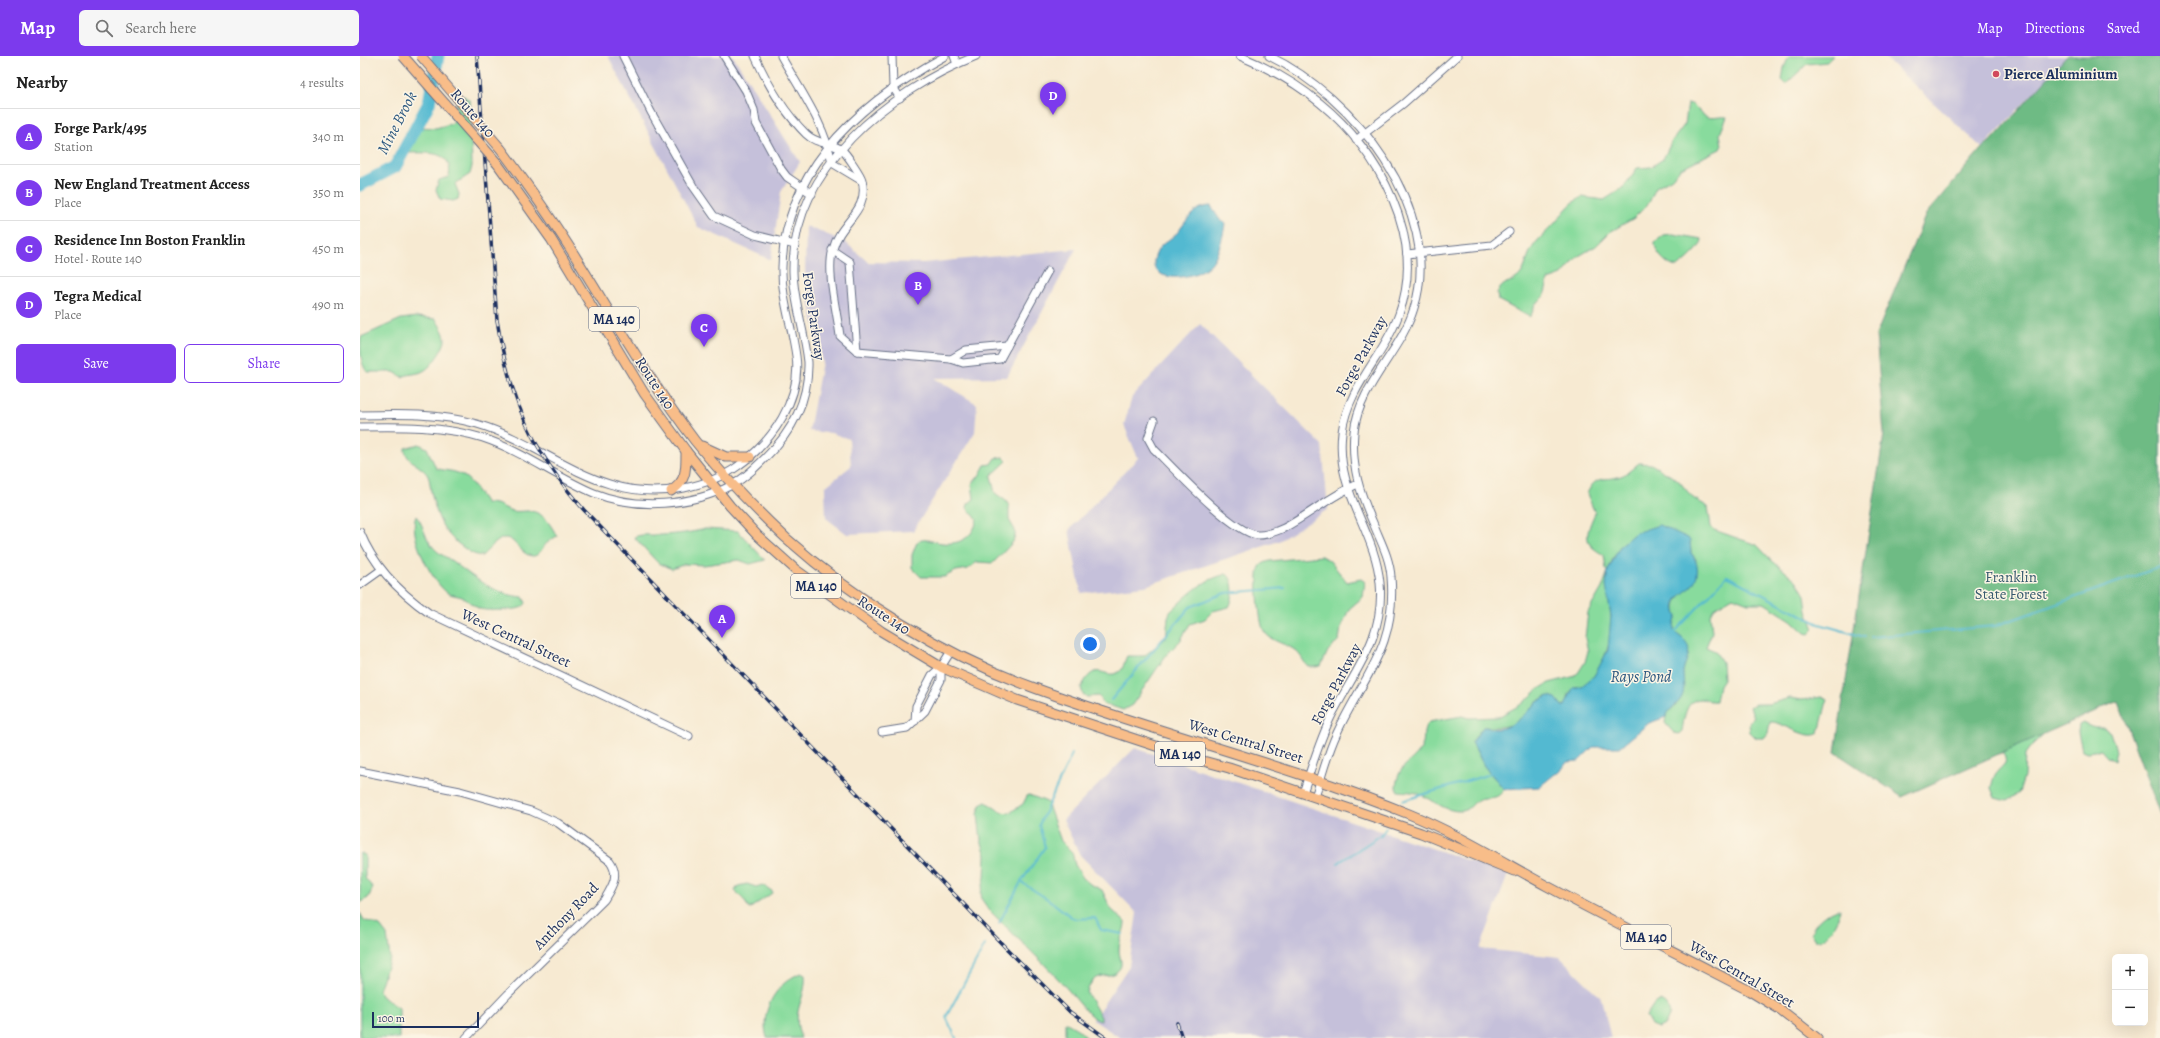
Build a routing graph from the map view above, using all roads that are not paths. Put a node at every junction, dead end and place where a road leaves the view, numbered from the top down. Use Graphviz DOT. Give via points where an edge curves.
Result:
graph roads {
  1 [pos="403,56"];
  2 [pos="421,56"];
  3 [pos="623,56"];
  4 [pos="724,56"];
  5 [pos="755,56"];
  6 [pos="781,56"];
  7 [pos="892,56"];
  8 [pos="946,56"];
  9 [pos="954,56"];
  10 [pos="976,56"];
  11 [pos="1240,56"];
  12 [pos="1269,56"];
  13 [pos="1457,56"];
  14 [pos="957,64"];
  15 [pos="893,87"];
  16 [pos="900,98"];
  17 [pos="1365,132"];
  18 [pos="1356,140"];
  19 [pos="829,146"];
  20 [pos="841,150"];
  21 [pos="832,163"];
  22 [pos="863,181"];
  23 [pos="802,188"];
  24 [pos="812,194"];
  25 [pos="1509,232"];
  26 [pos="784,243"];
  27 [pos="795,245"];
  28 [pos="832,250"];
  29 [pos="1419,253"];
  30 [pos="1407,254"];
  31 [pos="1048,271"];
  32 [pos="1007,346"];
  33 [pos="857,350"];
  34 [pos="951,359"];
  35 [pos="360,415"];
  36 [pos="1154,421"];
  37 [pos="360,427"];
  38 [pos="697,443"];
  39 [pos="686,452"];
  40 [pos="750,457"];
  41 [pos="724,475"];
  42 [pos="710,481"];
  43 [pos="732,484"];
  44 [pos="1358,484"];
  45 [pos="1348,489"];
  46 [pos="671,490"];
  47 [pos="717,491"];
  48 [pos="360,532"];
  49 [pos="381,570"];
  50 [pos="360,585"];
  51 [pos="951,651"];
  52 [pos="942,668"];
  53 [pos="915,721"];
  54 [pos="882,732"];
  55 [pos="689,736"];
  56 [pos="360,771"];
  57 [pos="1308,776"];
  58 [pos="1321,780"];
  59 [pos="1302,793"];
  60 [pos="1315,797"];
  61 [pos="1543,883"];
  62 [pos="466,1038"];
  63 [pos="1817,1038"];
  1 -- 39 [label="main road, Route 140 / MA 140, bridge" via="497,163 546,232 644,393"];
  2 -- 38 [label="main road, Route 140 / MA 140, bridge" via="501,149 538,198 655,385"];
  3 -- 26 [label="street" via="651,112 707,208 714,216 733,226"];
  4 -- 23 [label="street" via="746,91 756,123 781,169"];
  5 -- 19 [label="street" via="774,92 793,120 818,143"];
  6 -- 19 [label="street" via="818,120"];
  7 -- 15 [label="street"];
  8 -- 15 [label="street, Forge Parkway"];
  9 -- 14 [label="street"];
  10 -- 14 [label="street, Forge Parkway"];
  11 -- 18 [label="street, Forge Parkway" via="1301,88 1341,122"];
  12 -- 17 [label="street, Forge Parkway" via="1322,89"];
  13 -- 17 [label="street" via="1404,103"];
  14 -- 16 [label="street, Forge Parkway" via="928,78"];
  15 -- 16 [label="street"];
  15 -- 19 [label="street, Forge Parkway" via="858,114"];
  16 -- 20 [label="street, Forge Parkway" via="864,125"];
  17 -- 18 [label="street"];
  17 -- 29 [label="street, Forge Parkway" via="1396,178 1415,230"];
  18 -- 30 [label="street, Forge Parkway" via="1374,164 1392,198 1405,237"];
  19 -- 20 [label="street"];
  19 -- 21 [label="street"];
  19 -- 23 [label="street, Forge Parkway"];
  20 -- 21 [label="street, Forge Parkway"];
  20 -- 22 [label="street"];
  21 -- 22 [label="street"];
  21 -- 24 [label="street, Forge Parkway"];
  22 -- 28 [label="street" via="862,204 838,235"];
  23 -- 24 [label="street"];
  23 -- 26 [label="street, Forge Parkway" via="791,213"];
  24 -- 27 [label="street, Forge Parkway" via="801,220"];
  25 -- 29 [label="street" via="1492,245"];
  26 -- 27 [label="street"];
  26 -- 40 [label="street, Forge Parkway" via="782,291 796,356 796,382 782,418"];
  27 -- 43 [label="street, Forge Parkway" via="793,273 808,362 806,388 798,414 784,436 758,466"];
  28 -- 33 [label="street" via="831,269 840,336"];
  28 -- 33 [label="street" via="850,262"];
  29 -- 30 [label="street"];
  29 -- 44 [label="street, Forge Parkway" via="1420,282 1414,308 1404,333 1369,389 1355,425 1353,450"];
  30 -- 45 [label="street, Forge Parkway" via="1406,288 1400,313 1353,393 1344,417 1342,471"];
  31 -- 32 [label="street"];
  32 -- 34 [label="street" via="966,350"];
  32 -- 34 [label="street" via="1000,359 963,363"];
  33 -- 34 [label="street"];
  35 -- 46 [label="street, Forge Parkway" via="426,415 471,423 503,434 591,478 616,487 641,492"];
  36 -- 45 [label="street" via="1148,438 1154,449 1233,523 1250,533 1267,534 1284,527"];
  37 -- 47 [label="street, Forge Parkway" via="419,426 483,438 508,448 594,493 620,500 665,503"];
  38 -- 40 [label="main road" via="726,457"];
  38 -- 41 [label="main road, Route 140 / MA 140"];
  39 -- 42 [label="main road, Route 140 / MA 140"];
  39 -- 46 [label="main road" via="684,478"];
  40 -- 41 [label="street, Forge Parkway"];
  41 -- 42 [label="street, Forge Parkway"];
  41 -- 43 [label="main road, Route 140 / MA 140"];
  42 -- 46 [label="street, Forge Parkway"];
  42 -- 47 [label="main road, Route 140 / MA 140"];
  43 -- 47 [label="street, Forge Parkway"];
  43 -- 51 [label="main road, Route 140 / MA 140" via="789,540 840,582 883,612"];
  44 -- 45 [label="street"];
  44 -- 58 [label="street, Forge Parkway" via="1384,548 1391,574 1393,600 1390,628 1381,652 1336,734"];
  45 -- 57 [label="street, Forge Parkway" via="1378,570 1378,622 1364,659 1330,720"];
  47 -- 52 [label="main road, Route 140 / MA 140" via="757,535 816,586 881,631"];
  48 -- 49 [label="street, West Central Street"];
  49 -- 50 [label="street"];
  49 -- 55 [label="street, West Central Street" via="398,588 429,613"];
  51 -- 52 [label="street"];
  51 -- 57 [label="main road, West Central Street / MA 140" via="1029,686"];
  52 -- 53 [label="street" via="941,680 925,711"];
  52 -- 53 [label="street" via="932,675 916,706"];
  52 -- 59 [label="main road, West Central Street / MA 140" via="1017,700"];
  53 -- 54 [label="street" via="907,728"];
  56 -- 62 [label="street, Anthony Road" via="460,791 531,811 558,823 610,861 614,867 613,886 604,900"];
  57 -- 58 [label="main road, West Central Street / MA 140"];
  57 -- 59 [label="street, Forge Parkway"];
  58 -- 60 [label="street, Forge Parkway"];
  58 -- 61 [label="main road, West Central Street / MA 140" via="1443,829"];
  59 -- 60 [label="main road, West Central Street / MA 140"];
  60 -- 61 [label="main road, West Central Street / MA 140" via="1428,835"];
  61 -- 63 [label="main road, West Central Street / MA 140" via="1748,990 1781,1010"];
}
